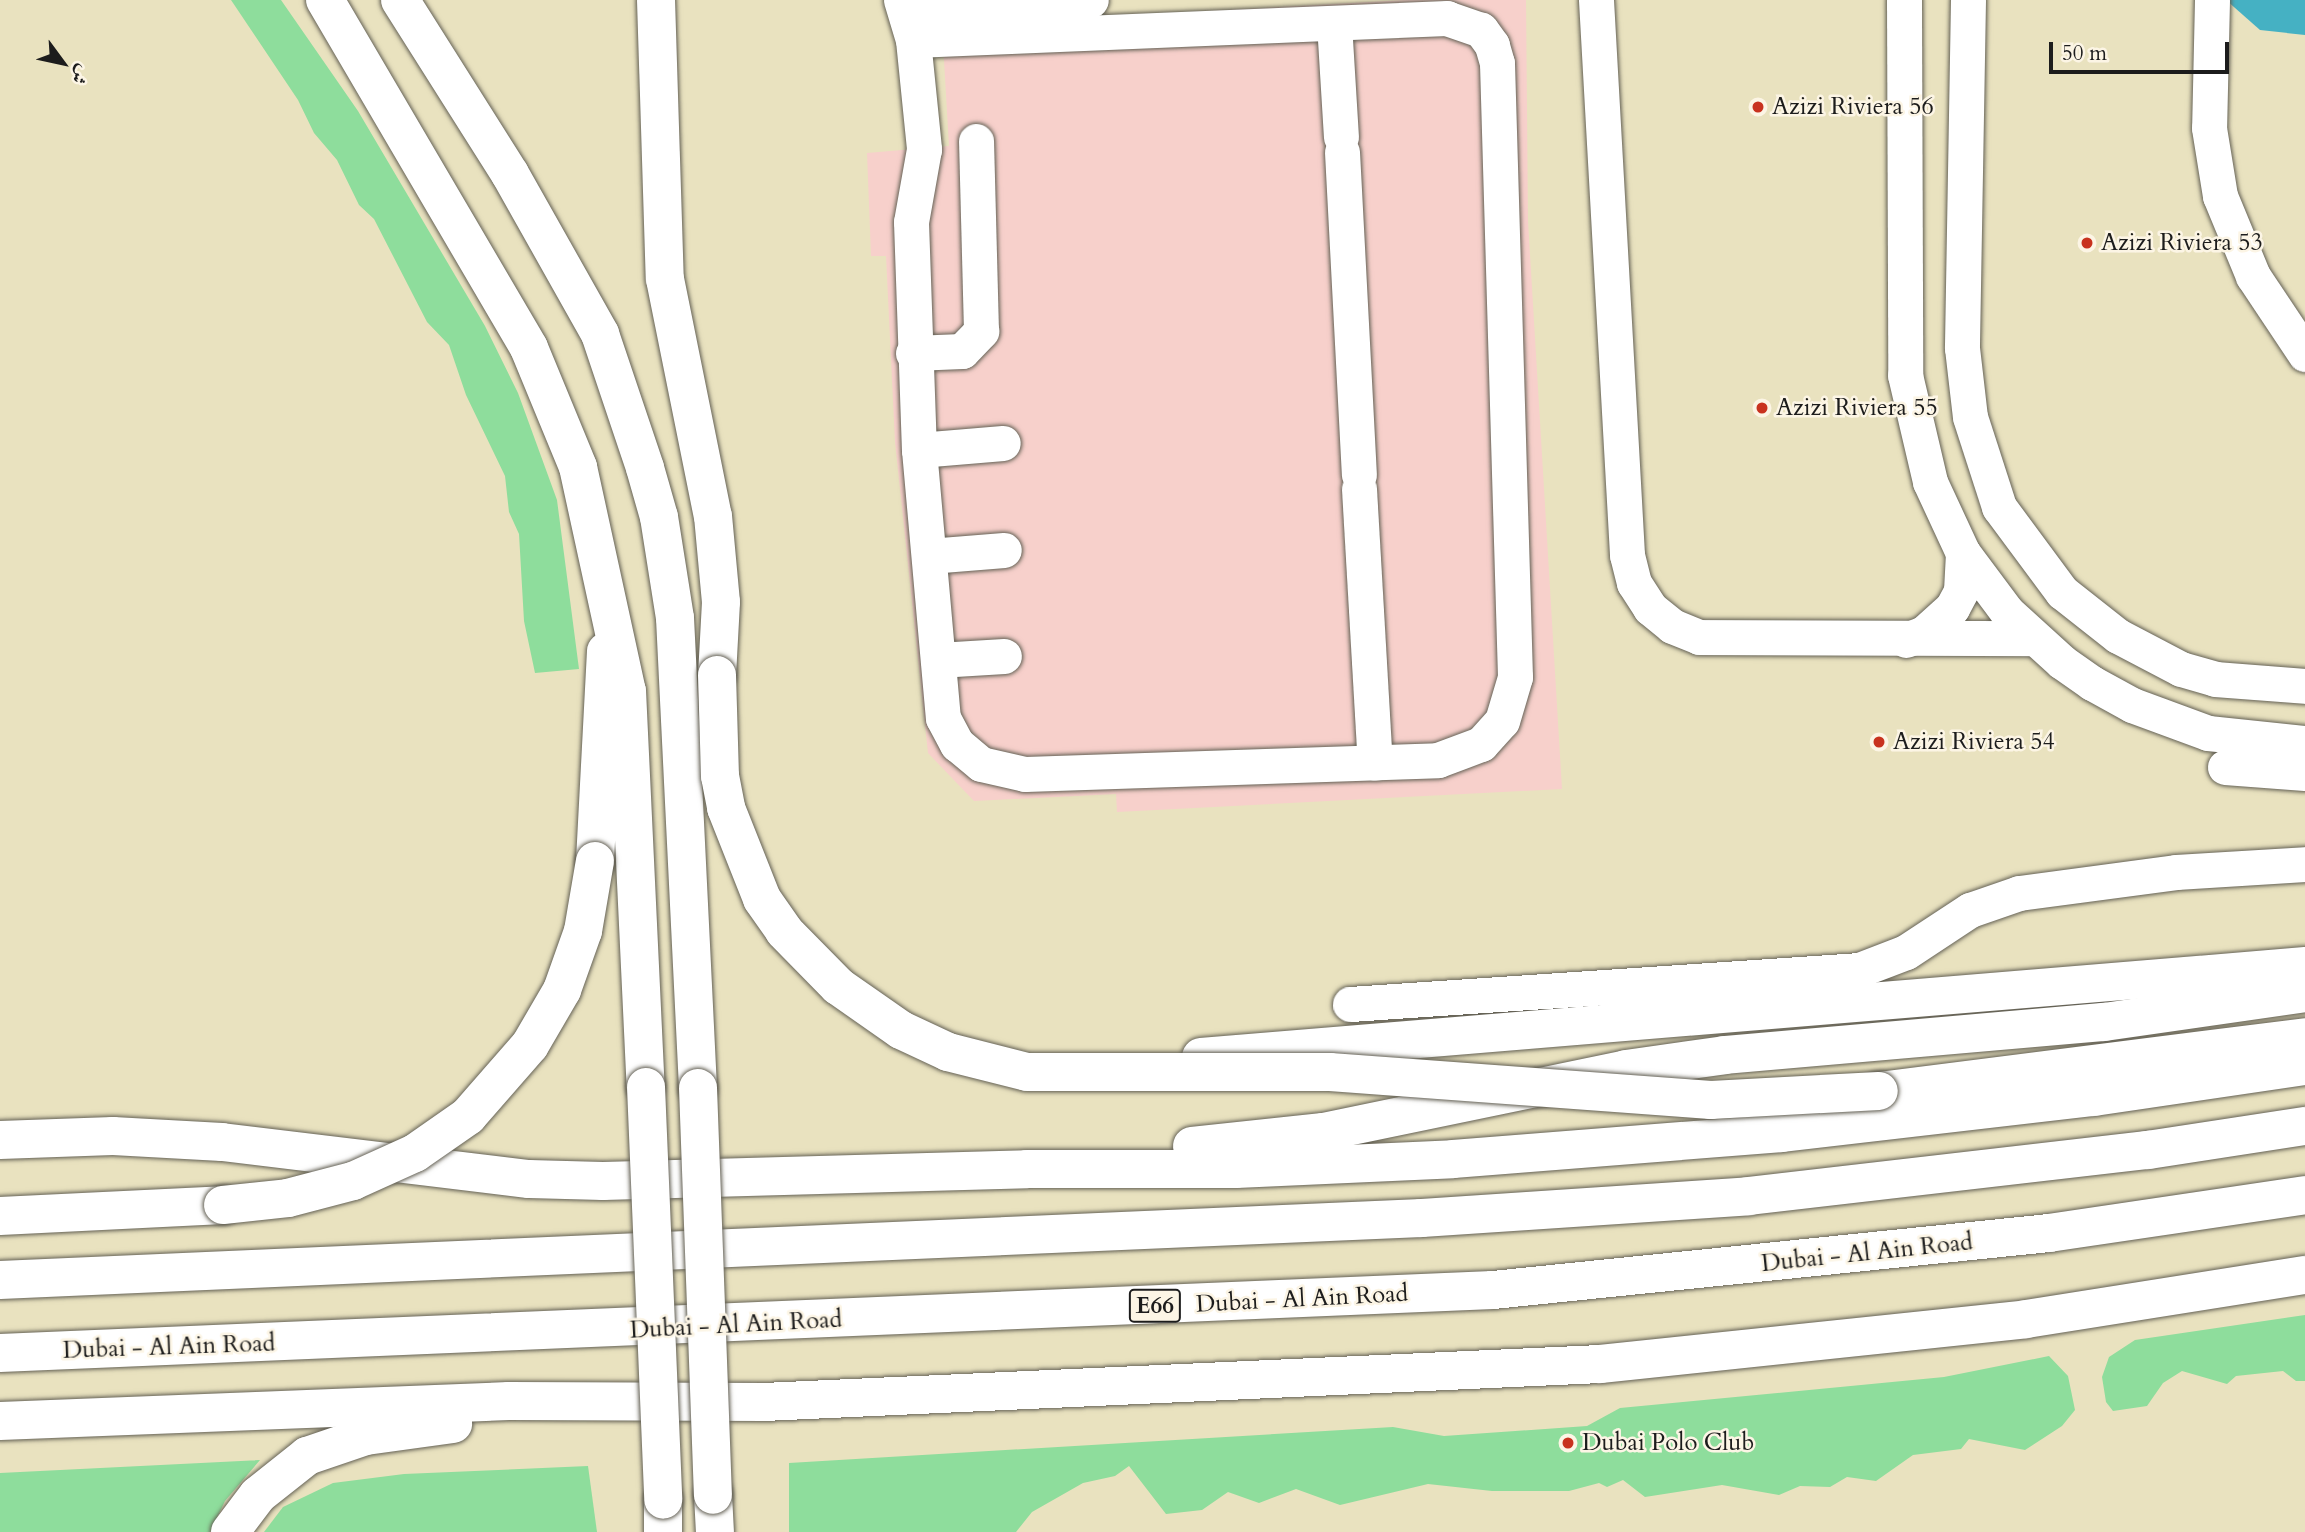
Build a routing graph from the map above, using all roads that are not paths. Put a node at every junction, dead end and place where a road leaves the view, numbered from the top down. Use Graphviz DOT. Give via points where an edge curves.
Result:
graph roads {
  1 [pos="325,0"];
  2 [pos="400,0"];
  3 [pos="1090,0"];
  4 [pos="1596,0"];
  5 [pos="1904,0"];
  6 [pos="1968,0"];
  7 [pos="2213,0"];
  8 [pos="658,1"];
  9 [pos="907,16"];
  10 [pos="1334,23"];
  11 [pos="976,142"];
  12 [pos="600,334"];
  13 [pos="913,353"];
  14 [pos="2305,354"];
  15 [pos="1003,443"];
  16 [pos="919,450"];
  17 [pos="1004,550"];
  18 [pos="1963,553"];
  19 [pos="929,556"];
  20 [pos="611,604"];
  21 [pos="2034,638"];
  22 [pos="1906,640"];
  23 [pos="1004,656"];
  24 [pos="939,660"];
  25 [pos="717,675"];
  26 [pos="2305,686"];
  27 [pos="2305,743"];
  28 [pos="1375,763"];
  29 [pos="2225,767"];
  30 [pos="2305,774"];
  31 [pos="2305,864"];
  32 [pos="2305,966"];
  33 [pos="2305,993"];
  34 [pos="1350,1004"];
  35 [pos="2305,1037"];
  36 [pos="2305,1066"];
  37 [pos="1102,1072"];
  38 [pos="2305,1126"];
  39 [pos="0,1140"];
  40 [pos="1027,1169"];
  41 [pos="2305,1195"];
  42 [pos="0,1216"];
  43 [pos="2298,1278"];
  44 [pos="0,1280"];
  45 [pos="0,1353"];
  46 [pos="509,1401"];
  47 [pos="0,1421"];
  48 [pos="663,1516"];
  49 [pos="230,1532"];
  50 [pos="715,1532"];
  1 -- 20 [label="highway" via="509,311 547,387 578,467"];
  2 -- 12 [label="highway" via="517,186"];
  3 -- 9 [label="street"];
  4 -- 22 [label="street" via="1627,555 1634,583 1650,608 1672,626 1699,637"];
  5 -- 18 [label="street" via="1905,375 1930,482"];
  6 -- 26 [label="street" via="1962,348 1970,417 1999,507 2062,592 2118,636 2181,669 2215,679"];
  7 -- 14 [label="street" via="2209,128 2220,196 2253,276"];
  8 -- 25 [label="highway" via="664,268 674,340 713,516 722,602"];
  9 -- 10 [label="street"];
  9 -- 13 [label="street" via="924,149 911,222"];
  10 -- 28 [label="street"];
  10 -- 28 [label="street" via="1465,21 1481,30 1497,63 1513,692 1502,721 1467,752 1438,760"];
  11 -- 13 [label="street" via="981,331 962,351"];
  12 -- 25 [label="highway" via="648,414 665,460 688,535"];
  12 -- 50 [label="highway, bridge" via="645,468 668,567 680,702"];
  13 -- 16 [label="street"];
  15 -- 16 [label="street"];
  16 -- 19 [label="street"];
  17 -- 19 [label="street"];
  18 -- 21 [label="street" via="2007,612"];
  18 -- 22 [label="street" via="1961,591 1952,608 1924,633"];
  19 -- 24 [label="street"];
  20 -- 42 [label="highway, bridge" via="603,673 595,861 583,931 557,999 512,1070 468,1116 415,1153 353,1181 288,1198"];
  20 -- 48 [label="highway, bridge" via="628,703"];
  21 -- 22 [label="street"];
  21 -- 27 [label="street" via="2092,683 2169,720 2249,740"];
  23 -- 24 [label="street"];
  24 -- 28 [label="street" via="948,732 968,755 1010,774"];
  25 -- 37 [label="highway, bridge" via="720,776 735,840 762,899 810,960 869,1010 948,1052 1027,1072"];
  29 -- 30 [label="street"];
  31 -- 34 [label="street" via="2176,872 2019,893 1970,910 1899,956 1859,970"];
  32 -- 37 [label="highway, bridge" via="1162,1060"];
  33 -- 40 [label="highway" via="2104,1022 1725,1055 1626,1069 1335,1130 1103,1154"];
  35 -- 37 [label="highway, bridge" via="1879,1091 1711,1100 1341,1072"];
  36 -- 40 [label="highway" via="2094,1097 1782,1133 1249,1169 1082,1173"];
  38 -- 44 [label="highway" via="2148,1150 1749,1196 1422,1218"];
  39 -- 40 [label="highway" via="113,1136 222,1142 529,1179"];
  41 -- 45 [label="highway, Dubai - Al Ain Road / E66" via="2049,1233 1493,1290"];
  43 -- 46 [label="highway" via="2026,1319 1600,1364 764,1402"];
  46 -- 47 [label="highway"];
  46 -- 49 [label="highway" via="462,1422 366,1436 307,1457 258,1495"];
}
